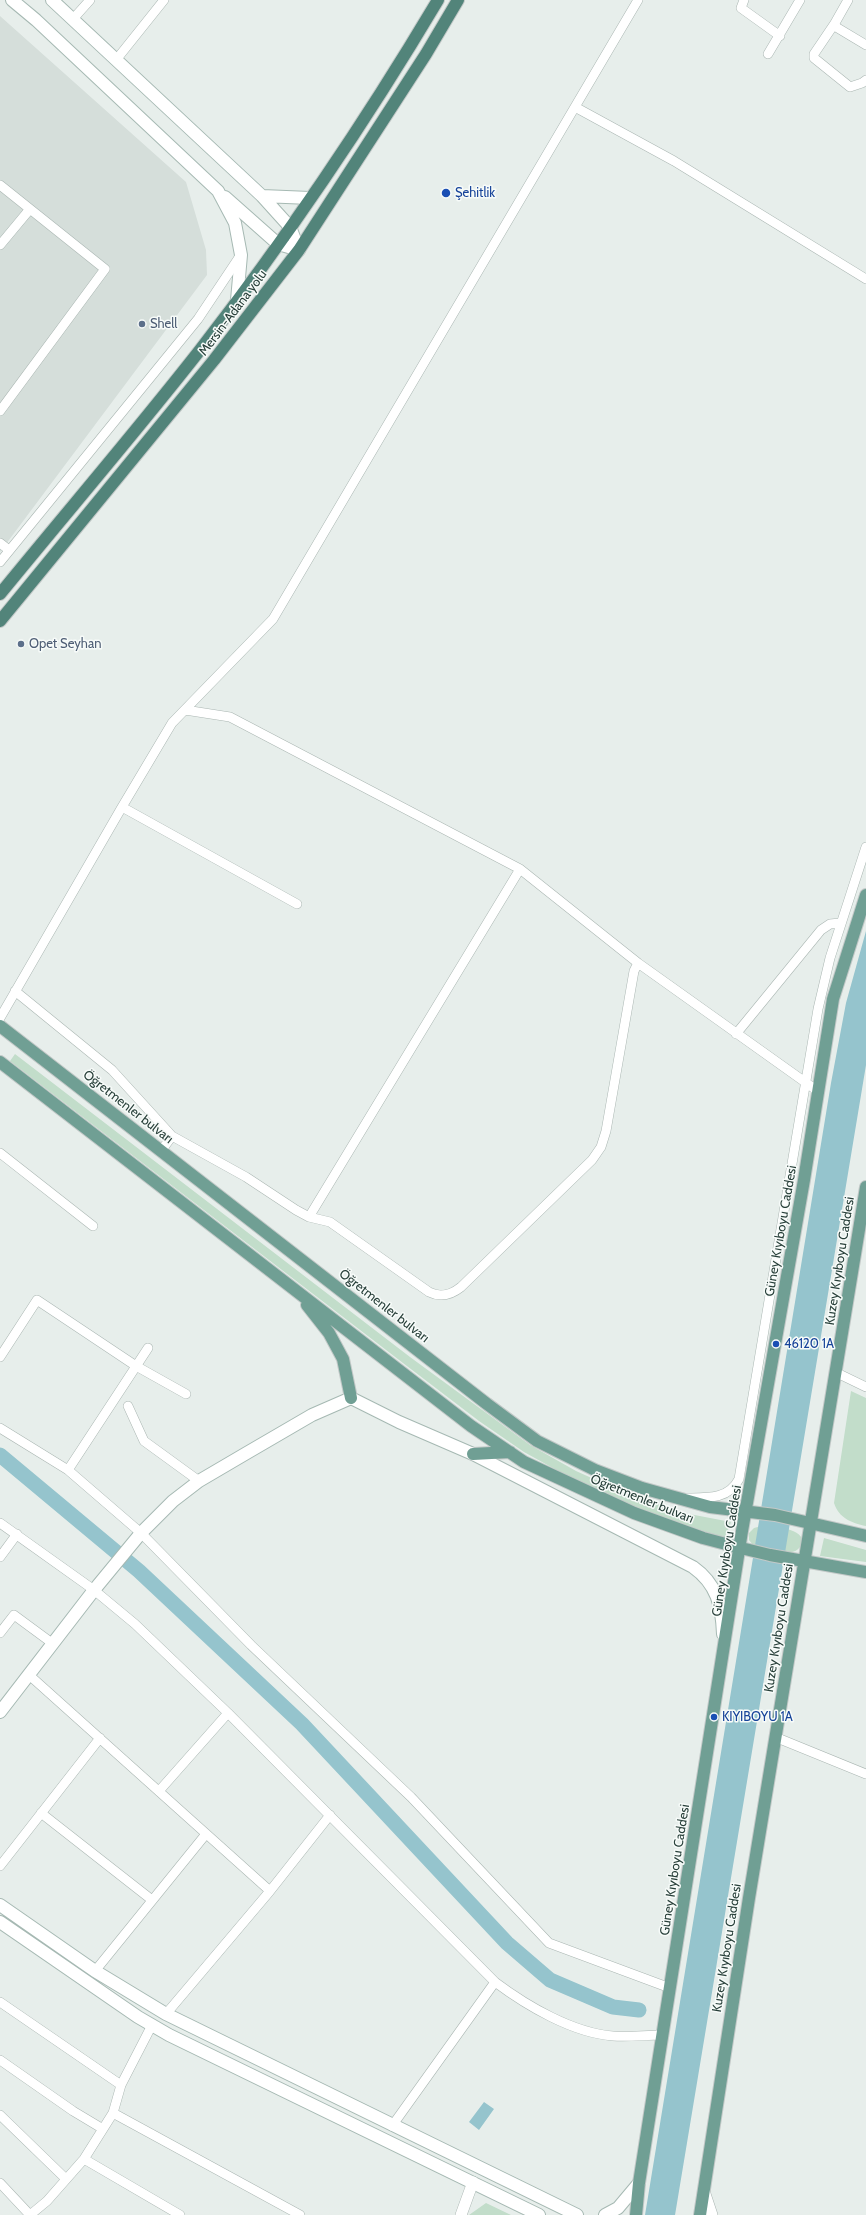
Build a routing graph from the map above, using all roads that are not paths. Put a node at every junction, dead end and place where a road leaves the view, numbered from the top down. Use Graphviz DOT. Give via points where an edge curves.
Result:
graph roads {
  1 [pos="12,0"];
  2 [pos="52,0"];
  3 [pos="90,0"];
  4 [pos="164,0"];
  5 [pos="438,0"];
  6 [pos="458,0"];
  7 [pos="638,0"];
  8 [pos="744,0"];
  9 [pos="800,0"];
  10 [pos="848,0"];
  11 [pos="73,19"];
  12 [pos="835,23"];
  13 [pos="780,36"];
  14 [pos="866,45"];
  15 [pos="768,54"];
  16 [pos="116,60"];
  17 [pos="866,80"];
  18 [pos="575,107"];
  19 [pos="0,184"];
  20 [pos="218,191"];
  21 [pos="262,196"];
  22 [pos="310,198"];
  23 [pos="30,209"];
  24 [pos="290,227"];
  25 [pos="278,244"];
  26 [pos="0,246"];
  27 [pos="299,250"];
  28 [pos="241,255"];
  29 [pos="866,278"];
  30 [pos="237,300"];
  31 [pos="0,410"];
  32 [pos="0,543"];
  33 [pos="9,550"];
  34 [pos="0,562"];
  35 [pos="0,594"];
  36 [pos="0,621"];
  37 [pos="185,710"];
  38 [pos="122,807"];
  39 [pos="866,847"];
  40 [pos="520,870"];
  41 [pos="866,895"];
  42 [pos="297,904"];
  43 [pos="840,923"];
  44 [pos="638,963"];
  45 [pos="15,991"];
  46 [pos="0,1018"];
  47 [pos="0,1026"];
  48 [pos="736,1034"];
  49 [pos="3,1064"];
  50 [pos="806,1083"];
  51 [pos="819,1092"];
  52 [pos="172,1136"];
  53 [pos="161,1151"];
  54 [pos="0,1153"];
  55 [pos="866,1187"];
  56 [pos="309,1217"];
  57 [pos="93,1226"];
  58 [pos="295,1290"];
  59 [pos="148,1348"];
  60 [pos="0,1357"];
  61 [pos="136,1366"];
  62 [pos="835,1372"];
  63 [pos="866,1387"];
  64 [pos="186,1394"];
  65 [pos="352,1398"];
  66 [pos="128,1406"];
  67 [pos="0,1428"];
  68 [pos="510,1452"];
  69 [pos="472,1454"];
  70 [pos="68,1470"];
  71 [pos="200,1481"];
  72 [pos="677,1498"];
  73 [pos="751,1513"];
  74 [pos="810,1522"];
  75 [pos="0,1523"];
  76 [pos="17,1534"];
  77 [pos="866,1536"];
  78 [pos="138,1537"];
  79 [pos="745,1549"];
  80 [pos="0,1557"];
  81 [pos="804,1560"];
  82 [pos="866,1572"];
  83 [pos="97,1586"];
  84 [pos="0,1632"];
  85 [pos="52,1643"];
  86 [pos="723,1660"];
  87 [pos="28,1674"];
  88 [pos="0,1712"];
  89 [pos="228,1713"];
  90 [pos="775,1737"];
  91 [pos="100,1738"];
  92 [pos="866,1774"];
  93 [pos="159,1791"];
  94 [pos="42,1813"];
  95 [pos="330,1816"];
  96 [pos="206,1834"];
  97 [pos="0,1866"];
  98 [pos="270,1891"];
  99 [pos="152,1900"];
  100 [pos="0,1905"];
  101 [pos="0,1922"];
  102 [pos="95,1971"];
  103 [pos="495,1982"];
  104 [pos="670,1988"];
  105 [pos="0,2002"];
  106 [pos="166,2014"];
  107 [pos="152,2025"];
  108 [pos="662,2035"];
  109 [pos="0,2060"];
  110 [pos="121,2085"];
  111 [pos="112,2113"];
  112 [pos="0,2114"];
  113 [pos="392,2126"];
  114 [pos="103,2129"];
  115 [pos="84,2159"];
  116 [pos="66,2179"];
  117 [pos="473,2182"];
  118 [pos="0,2183"];
  119 [pos="638,2183"];
  120 [pos="704,2191"];
  121 [pos="30,2215"];
  122 [pos="180,2215"];
  123 [pos="300,2215"];
  124 [pos="461,2215"];
  125 [pos="539,2215"];
  126 [pos="577,2215"];
  127 [pos="604,2215"];
  128 [pos="636,2215"];
  129 [pos="700,2215"];
  130 [pos="712,2215"];
  1 -- 20 [label="main road"];
  2 -- 11 [label="main road"];
  3 -- 11 [label="street"];
  4 -- 16 [label="street"];
  5 -- 22 [label="highway, Mersin-Adana yolu"];
  6 -- 27 [label="highway, Mersin-Adana yolu"];
  7 -- 18 [label="street"];
  8 -- 13 [label="street" via="741,8"];
  9 -- 13 [label="street"];
  10 -- 12 [label="street"];
  11 -- 16 [label="main road"];
  12 -- 14 [label="street" via="836,27"];
  12 -- 17 [label="street" via="814,54 814,58 850,88"];
  13 -- 15 [label="street"];
  16 -- 21 [label="main road"];
  18 -- 29 [label="street" via="674,161"];
  18 -- 37 [label="street" via="273,619"];
  19 -- 23 [label="street"];
  20 -- 25 [label="main road"];
  20 -- 28 [label="main road" via="236,224"];
  21 -- 22 [label="main road"];
  21 -- 24 [label="main road"];
  22 -- 24 [label="highway, Mersin-Adana yolu"];
  23 -- 26 [label="street"];
  23 -- 31 [label="street" via="105,269"];
  24 -- 25 [label="highway, Mersin-Adana yolu"];
  24 -- 27 [label="main road"];
  25 -- 27 [label="main road"];
  25 -- 30 [label="highway, Mersin-Adana yolu"];
  27 -- 36 [label="highway, Mersin-Adana yolu" via="214,360"];
  28 -- 30 [label="main road"];
  28 -- 33 [label="street" via="198,318"];
  30 -- 35 [label="highway, Mersin-Adana yolu" via="200,350"];
  32 -- 33 [label="street"];
  33 -- 34 [label="street"];
  37 -- 38 [label="street" via="172,723"];
  37 -- 40 [label="street" via="230,717"];
  38 -- 42 [label="street"];
  38 -- 45 [label="street"];
  39 -- 43 [label="street"];
  40 -- 44 [label="street"];
  40 -- 56 [label="street"];
  41 -- 51 [label="main road, Güney Kıyıboyu Caddesi" via="833,999"];
  43 -- 48 [label="street" via="830,924 821,930"];
  43 -- 50 [label="street" via="818,1009"];
  44 -- 48 [label="street"];
  44 -- 56 [label="street" via="634,971 601,1146 592,1160 454,1292 441,1295 429,1292 330,1222"];
  45 -- 46 [label="street"];
  45 -- 52 [label="street" via="112,1070"];
  47 -- 53 [label="main road, Öğretmenler bulvarı"];
  48 -- 50 [label="street"];
  49 -- 58 [label="main road, Öğretmenler bulvarı"];
  50 -- 51 [label="street"];
  50 -- 72 [label="street" via="739,1479 734,1488 727,1493 709,1498"];
  51 -- 73 [label="main road, Güney Kıyıboyu Caddesi"];
  52 -- 53 [label="street"];
  52 -- 56 [label="street" via="246,1177"];
  53 -- 72 [label="main road, Öğretmenler bulvarı" via="537,1441 595,1470"];
  54 -- 57 [label="street"];
  55 -- 62 [label="main road, Kuzey Kıyıboyu Caddesi"];
  58 -- 65 [label="main road" via="330,1333 343,1359"];
  58 -- 68 [label="main road, Öğretmenler bulvarı" via="471,1426"];
  59 -- 61 [label="street"];
  60 -- 61 [label="street" via="37,1300"];
  61 -- 64 [label="street"];
  61 -- 70 [label="street"];
  62 -- 63 [label="street"];
  62 -- 74 [label="main road, Kuzey Kıyıboyu Caddesi"];
  65 -- 69 [label="main road"];
  65 -- 71 [label="main road" via="312,1415"];
  66 -- 71 [label="street" via="144,1441"];
  67 -- 70 [label="street"];
  68 -- 69 [label="main road"];
  68 -- 79 [label="main road, Öğretmenler bulvarı" via="524,1462 634,1513 703,1538"];
  69 -- 86 [label="main road" via="638,1538 704,1575 713,1586 722,1613"];
  70 -- 78 [label="street"];
  71 -- 78 [label="main road" via="173,1500"];
  72 -- 73 [label="main road, Öğretmenler bulvarı" via="710,1507"];
  73 -- 74 [label="main road, Öğretmenler bulvarı"];
  73 -- 79 [label="main road, Güney Kıyıboyu Caddesi"];
  74 -- 77 [label="main road"];
  74 -- 81 [label="main road, Kuzey Kıyıboyu Caddesi" via="809,1543"];
  75 -- 76 [label="street"];
  76 -- 80 [label="street"];
  76 -- 83 [label="street"];
  78 -- 83 [label="main road"];
  78 -- 104 [label="street" via="411,1797 549,1943"];
  79 -- 81 [label="main road, Öğretmenler bulvarı"];
  79 -- 86 [label="main road, Güney Kıyıboyu Caddesi"];
  81 -- 82 [label="main road"];
  81 -- 90 [label="main road, Kuzey Kıyıboyu Caddesi"];
  83 -- 85 [label="main road"];
  83 -- 89 [label="street"];
  84 -- 85 [label="street" via="14,1615"];
  85 -- 87 [label="main road"];
  86 -- 104 [label="main road, Güney Kıyıboyu Caddesi"];
  87 -- 88 [label="main road"];
  87 -- 91 [label="street"];
  89 -- 93 [label="street"];
  89 -- 95 [label="street"];
  90 -- 92 [label="street"];
  90 -- 120 [label="main road, Kuzey Kıyıboyu Caddesi"];
  91 -- 93 [label="street"];
  91 -- 94 [label="street"];
  93 -- 96 [label="street"];
  94 -- 97 [label="street"];
  94 -- 99 [label="street"];
  95 -- 98 [label="street"];
  95 -- 103 [label="street"];
  96 -- 98 [label="street"];
  96 -- 99 [label="street"];
  98 -- 106 [label="street"];
  99 -- 102 [label="street"];
  100 -- 102 [label="main road"];
  101 -- 107 [label="main road"];
  102 -- 106 [label="main road"];
  103 -- 108 [label="street" via="525,2003 576,2026 613,2036"];
  103 -- 113 [label="street"];
  104 -- 108 [label="main road, Güney Kıyıboyu Caddesi"];
  105 -- 110 [label="street"];
  106 -- 113 [label="main road"];
  107 -- 110 [label="street"];
  107 -- 117 [label="main road"];
  108 -- 119 [label="main road, Güney Kıyıboyu Caddesi"];
  109 -- 114 [label="street" via="72,2111"];
  110 -- 111 [label="street"];
  111 -- 114 [label="street"];
  111 -- 123 [label="street"];
  112 -- 116 [label="street"];
  113 -- 126 [label="main road"];
  114 -- 115 [label="street"];
  115 -- 116 [label="street"];
  115 -- 122 [label="street"];
  116 -- 121 [label="street"];
  117 -- 124 [label="street"];
  117 -- 125 [label="main road"];
  118 -- 121 [label="street"];
  119 -- 127 [label="main road" via="618,2208"];
  119 -- 128 [label="main road, Güney Kıyıboyu Caddesi"];
  120 -- 129 [label="main road, Kuzey Kıyıboyu Caddesi"];
  120 -- 130 [label="street"];
}
